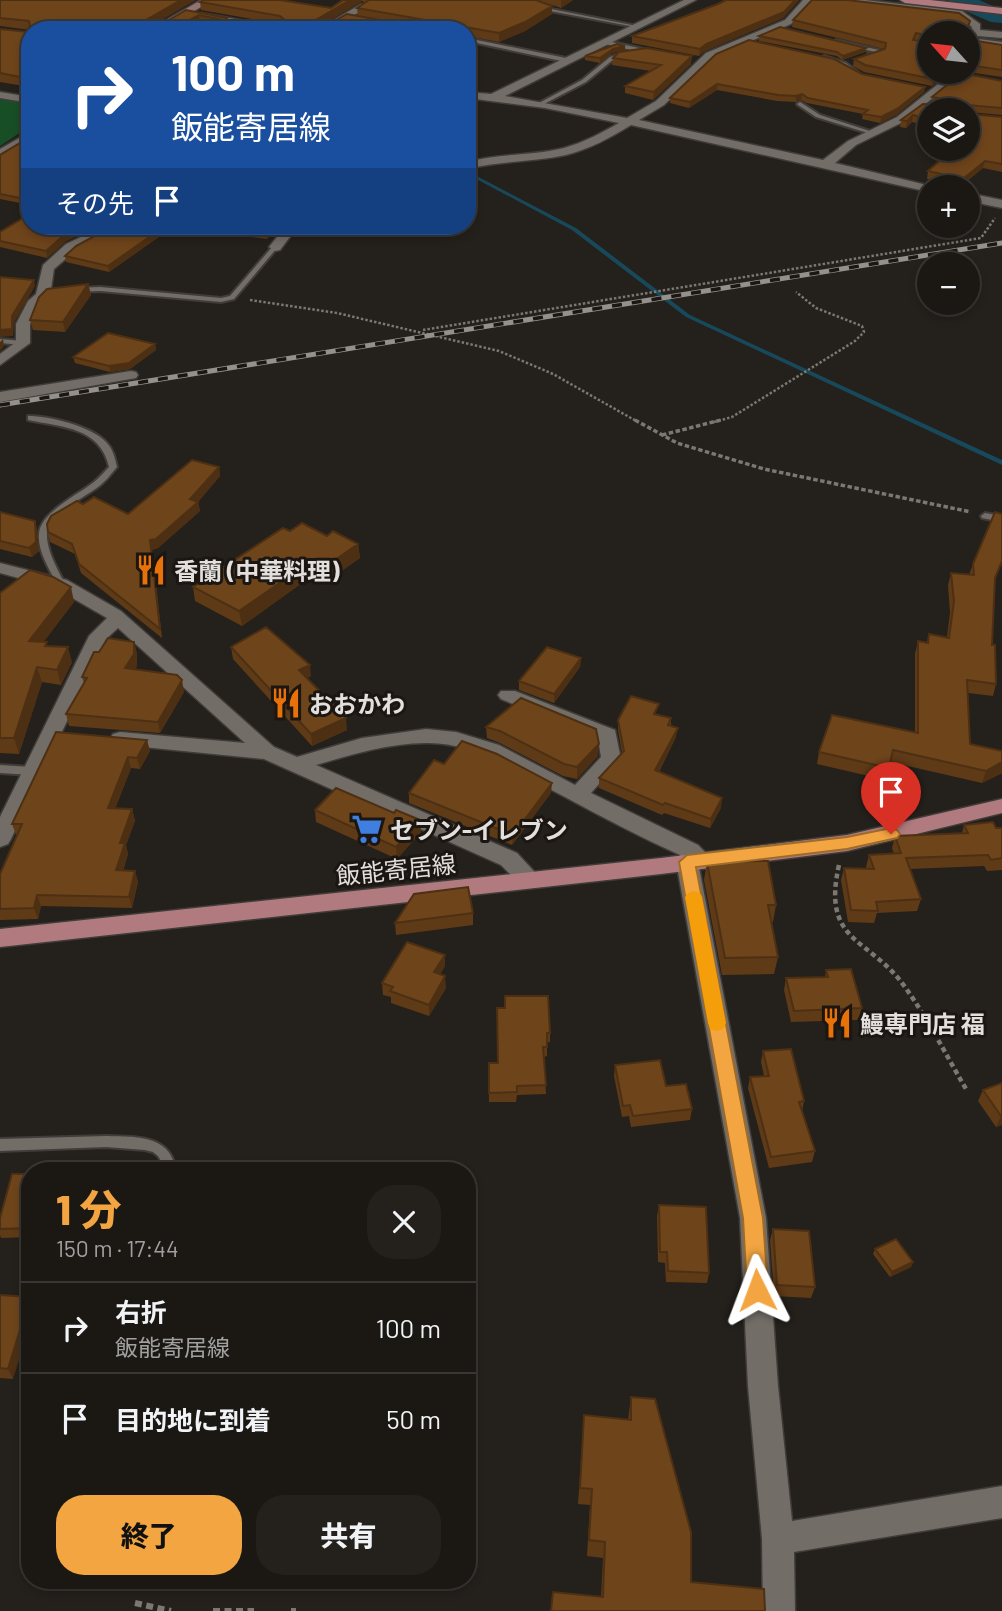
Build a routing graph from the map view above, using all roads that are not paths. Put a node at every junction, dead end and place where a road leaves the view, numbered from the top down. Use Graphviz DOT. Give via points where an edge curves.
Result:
graph roads {
  1 [pos="523,0"];
  2 [pos="691,0"];
  3 [pos="808,0"];
  4 [pos="841,0"];
  5 [pos="905,0"];
  6 [pos="201,1"];
  7 [pos="364,6"];
  8 [pos="1002,11"];
  9 [pos="185,13"];
  10 [pos="343,17"];
  11 [pos="355,19"];
  12 [pos="170,21"];
  13 [pos="230,21"];
  14 [pos="337,21"];
  15 [pos="974,21"];
  16 [pos="635,26"];
  17 [pos="778,27"];
  18 [pos="790,30"];
  19 [pos="1002,36"];
  20 [pos="828,39"];
  21 [pos="980,39"];
  22 [pos="476,41"];
  23 [pos="743,41"];
  24 [pos="980,41"];
  25 [pos="603,42"];
  26 [pos="757,44"];
  27 [pos="1002,44"];
  28 [pos="645,51"];
  29 [pos="655,53"];
  30 [pos="869,56"];
  31 [pos="820,57"];
  32 [pos="688,59"];
  33 [pos="566,60"];
  34 [pos="857,60"];
  35 [pos="702,61"];
  36 [pos="845,64"];
  37 [pos="862,75"];
  38 [pos="939,84"];
  39 [pos="0,95"];
  40 [pos="476,96"];
  41 [pos="494,97"];
  42 [pos="21,98"];
  43 [pos="542,103"];
  44 [pos="800,104"];
  45 [pos="632,122"];
  46 [pos="873,133"];
  47 [pos="21,143"];
  48 [pos="0,154"];
  49 [pos="476,163"];
  50 [pos="827,163"];
  51 [pos="917,185"];
  52 [pos="980,200"];
  53 [pos="1002,206"];
  54 [pos="95,235"];
  55 [pos="284,235"];
  56 [pos="275,247"];
  57 [pos="66,292"];
  58 [pos="0,341"];
  59 [pos="23,342"];
  60 [pos="0,360"];
  61 [pos="131,375"];
  62 [pos="0,397"];
  63 [pos="32,418"];
  64 [pos="985,516"];
  65 [pos="1002,519"];
  66 [pos="0,568"];
  67 [pos="61,584"];
  68 [pos="119,618"];
  69 [pos="508,695"];
  70 [pos="49,733"];
  71 [pos="76,736"];
  72 [pos="103,738"];
  73 [pos="267,752"];
  74 [pos="293,765"];
  75 [pos="0,769"];
  76 [pos="31,771"];
  77 [pos="578,795"];
  78 [pos="1002,806"];
  79 [pos="0,839"];
  80 [pos="694,861"];
  81 [pos="531,880"];
  82 [pos="0,938"];
  83 [pos="0,1144"];
  84 [pos="168,1162"];
  85 [pos="1002,1502"];
  86 [pos="778,1539"];
  87 [pos="779,1611"];
  1 -- 16 [label="lane" via="545,9"];
  2 -- 16 [label="street"];
  3 -- 17 [label="street"];
  4 -- 15 [label="street" via="958,13"];
  5 -- 8 [label="main road"];
  6 -- 9 [label="street"];
  7 -- 10 [label="street"];
  9 -- 12 [label="street"];
  9 -- 13 [label="street"];
  10 -- 11 [label="lane"];
  10 -- 14 [label="street"];
  16 -- 25 [label="street"];
  17 -- 18 [label="lane"];
  17 -- 23 [label="street"];
  19 -- 21 [label="street"];
  20 -- 30 [label="lane" via="881,52"];
  22 -- 33 [label="lane"];
  23 -- 26 [label="lane"];
  23 -- 35 [label="street"];
  24 -- 27 [label="lane"];
  25 -- 28 [label="lane"];
  25 -- 33 [label="street"];
  28 -- 29 [label="lane"];
  28 -- 43 [label="lane" via="616,56 584,81"];
  31 -- 36 [label="lane"];
  32 -- 35 [label="lane"];
  33 -- 41 [label="street"];
  34 -- 36 [label="lane"];
  35 -- 45 [label="street" via="669,96"];
  36 -- 37 [label="lane"];
  38 -- 46 [label="street" via="931,88 924,107"];
  39 -- 42 [label="street"];
  40 -- 41 [label="street"];
  41 -- 43 [label="street"];
  43 -- 45 [label="street"];
  44 -- 46 [label="lane" via="818,116"];
  45 -- 49 [label="street" via="571,150"];
  45 -- 50 [label="street"];
  46 -- 50 [label="street"];
  47 -- 48 [label="street"];
  50 -- 51 [label="street"];
  52 -- 53 [label="street"];
  54 -- 59 [label="street" via="71,247 48,268 49,295 33,304 23,324"];
  55 -- 56 [label="street"];
  56 -- 57 [label="lane" via="232,298 100,289"];
  58 -- 59 [label="lane"];
  59 -- 60 [label="street"];
  61 -- 62 [label="street"];
  63 -- 67 [label="lane" via="86,432 112,453 113,467 46,524 43,533"];
  64 -- 65 [label="lane"];
  66 -- 67 [label="street"];
  67 -- 68 [label="street"];
  68 -- 70 [label="street" via="98,636"];
  68 -- 73 [label="street"];
  69 -- 77 [label="street" via="608,735 611,759"];
  70 -- 71 [label="street"];
  70 -- 76 [label="street"];
  72 -- 73 [label="street"];
  73 -- 74 [label="street"];
  74 -- 77 [label="street" via="362,745 426,736 456,739 492,750"];
  74 -- 81 [label="street" via="509,859"];
  75 -- 76 [label="lane"];
  76 -- 79 [label="street"];
  77 -- 80 [label="street"];
  78 -- 80 [label="main road, 飯能寄居線" via="847,843"];
  80 -- 81 [label="main road, 飯能寄居線"];
  80 -- 86 [label="street" via="753,1218"];
  81 -- 82 [label="main road, 飯能寄居線"];
  83 -- 84 [label="lane" via="136,1142 159,1149"];
  85 -- 86 [label="street"];
  86 -- 87 [label="street"];
}
